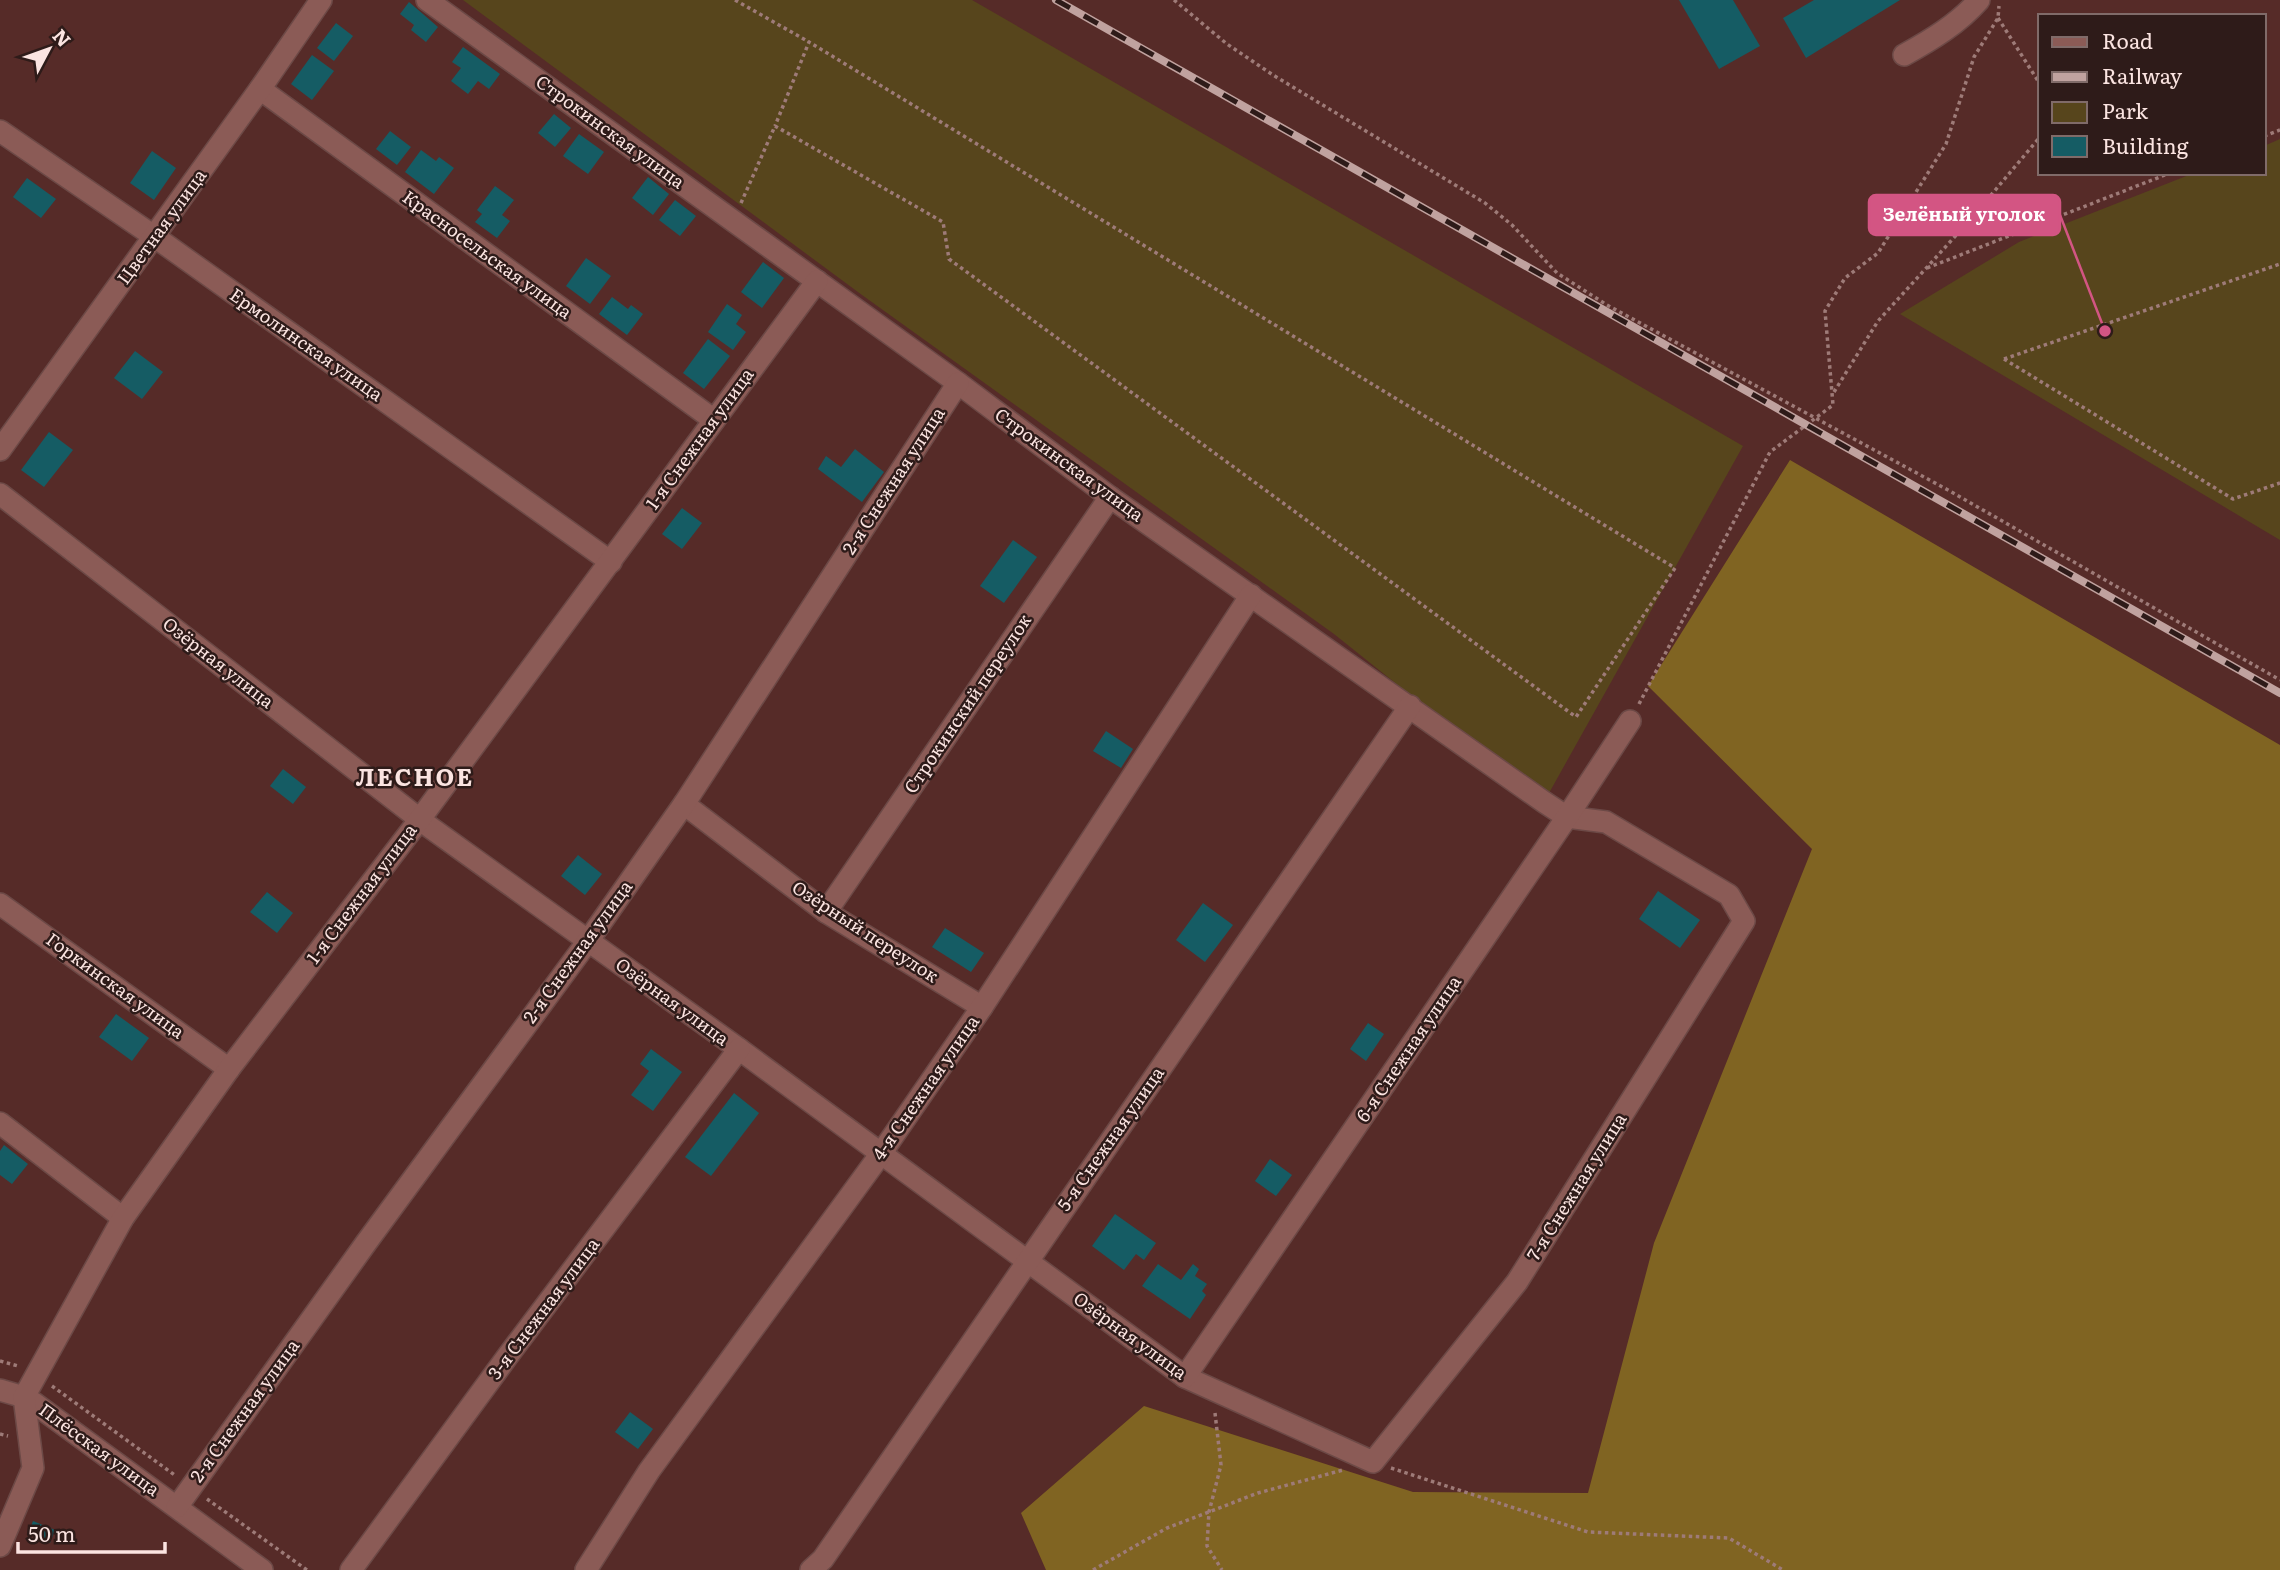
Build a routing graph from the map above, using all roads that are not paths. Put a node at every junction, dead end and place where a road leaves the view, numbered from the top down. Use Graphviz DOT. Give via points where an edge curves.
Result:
graph roads {
  1 [pos="321,0"];
  2 [pos="427,0"];
  3 [pos="1979,0"];
  4 [pos="1904,55"];
  5 [pos="260,89"];
  6 [pos="0,131"];
  7 [pos="155,237"];
  8 [pos="817,281"];
  9 [pos="958,383"];
  10 [pos="713,420"];
  11 [pos="0,450"];
  12 [pos="0,494"];
  13 [pos="1111,496"];
  14 [pos="611,562"];
  15 [pos="1251,595"];
  16 [pos="1410,706"];
  17 [pos="1630,721"];
  18 [pos="684,804"];
  19 [pos="1567,817"];
  20 [pos="420,819"];
  21 [pos="1729,895"];
  22 [pos="0,904"];
  23 [pos="826,912"];
  24 [pos="588,941"];
  25 [pos="982,1006"];
  26 [pos="739,1049"];
  27 [pos="229,1069"];
  28 [pos="0,1123"];
  29 [pos="880,1154"];
  30 [pos="123,1218"];
  31 [pos="1027,1261"];
  32 [pos="1185,1377"];
  33 [pos="0,1390"];
  34 [pos="24,1397"];
  35 [pos="1373,1462"];
  36 [pos="177,1507"];
  37 [pos="0,1546"];
  38 [pos="261,1570"];
  39 [pos="351,1570"];
  40 [pos="586,1570"];
  41 [pos="811,1570"];
  1 -- 5 [label="street, Цветная улица"];
  2 -- 8 [label="street, Строкинская улица"];
  3 -- 4 [label="street" via="1932,40"];
  5 -- 7 [label="street, Цветная улица"];
  5 -- 10 [label="street, Красносельская улица"];
  6 -- 7 [label="street, Ермолинская улица"];
  7 -- 11 [label="street, Цветная улица"];
  7 -- 14 [label="street, Ермолинская улица"];
  8 -- 9 [label="street, Строкинская улица"];
  8 -- 10 [label="street, 1-я Снежная улица"];
  9 -- 13 [label="street, Строкинская улица"];
  9 -- 18 [label="street, 2-я Снежная улица"];
  10 -- 14 [label="street, 1-я Снежная улица"];
  12 -- 20 [label="street, Озёрная улица"];
  13 -- 15 [label="street, Строкинская улица"];
  13 -- 23 [label="street, Строкинский переулок"];
  14 -- 20 [label="street, 1-я Снежная улица"];
  15 -- 16 [label="street, Строкинская улица"];
  15 -- 25 [label="street, 4-я Снежная улица"];
  16 -- 19 [label="street, Строкинская улица"];
  16 -- 31 [label="street, 5-я Снежная улица"];
  17 -- 19 [label="street, 6-я Снежная улица"];
  18 -- 23 [label="street, Озёрный переулок"];
  18 -- 24 [label="street, 2-я Снежная улица"];
  19 -- 21 [label="street, Строкинская улица" via="1606,822"];
  19 -- 32 [label="street, 6-я Снежная улица"];
  20 -- 24 [label="street, Озёрная улица"];
  20 -- 27 [label="street, 1-я Снежная улица"];
  21 -- 35 [label="street, 7-я Снежная улица" via="1744,920 1711,974 1517,1282"];
  22 -- 27 [label="street, Горкинская улица"];
  23 -- 25 [label="street, Озёрный переулок"];
  24 -- 26 [label="street, Озёрная улица"];
  24 -- 36 [label="street, 2-я Снежная улица"];
  25 -- 29 [label="street, 4-я Снежная улица"];
  26 -- 29 [label="street, Озёрная улица"];
  26 -- 39 [label="street, 3-я Снежная улица"];
  27 -- 30 [label="street, 1-я Снежная улица"];
  28 -- 30 [label="street"];
  29 -- 31 [label="street, Озёрная улица"];
  29 -- 40 [label="street, 4-я Снежная улица" via="649,1471"];
  30 -- 34 [label="street, 1-я Снежная улица"];
  31 -- 32 [label="street, Озёрная улица"];
  31 -- 41 [label="street, 5-я Снежная улица" via="823,1559"];
  32 -- 35 [label="street, Озёрная улица"];
  33 -- 34 [label="street, Плёсская улица"];
  34 -- 36 [label="street, Плёсская улица"];
  34 -- 37 [label="street" via="33,1468"];
  36 -- 38 [label="street, Плёсская улица"];
}
